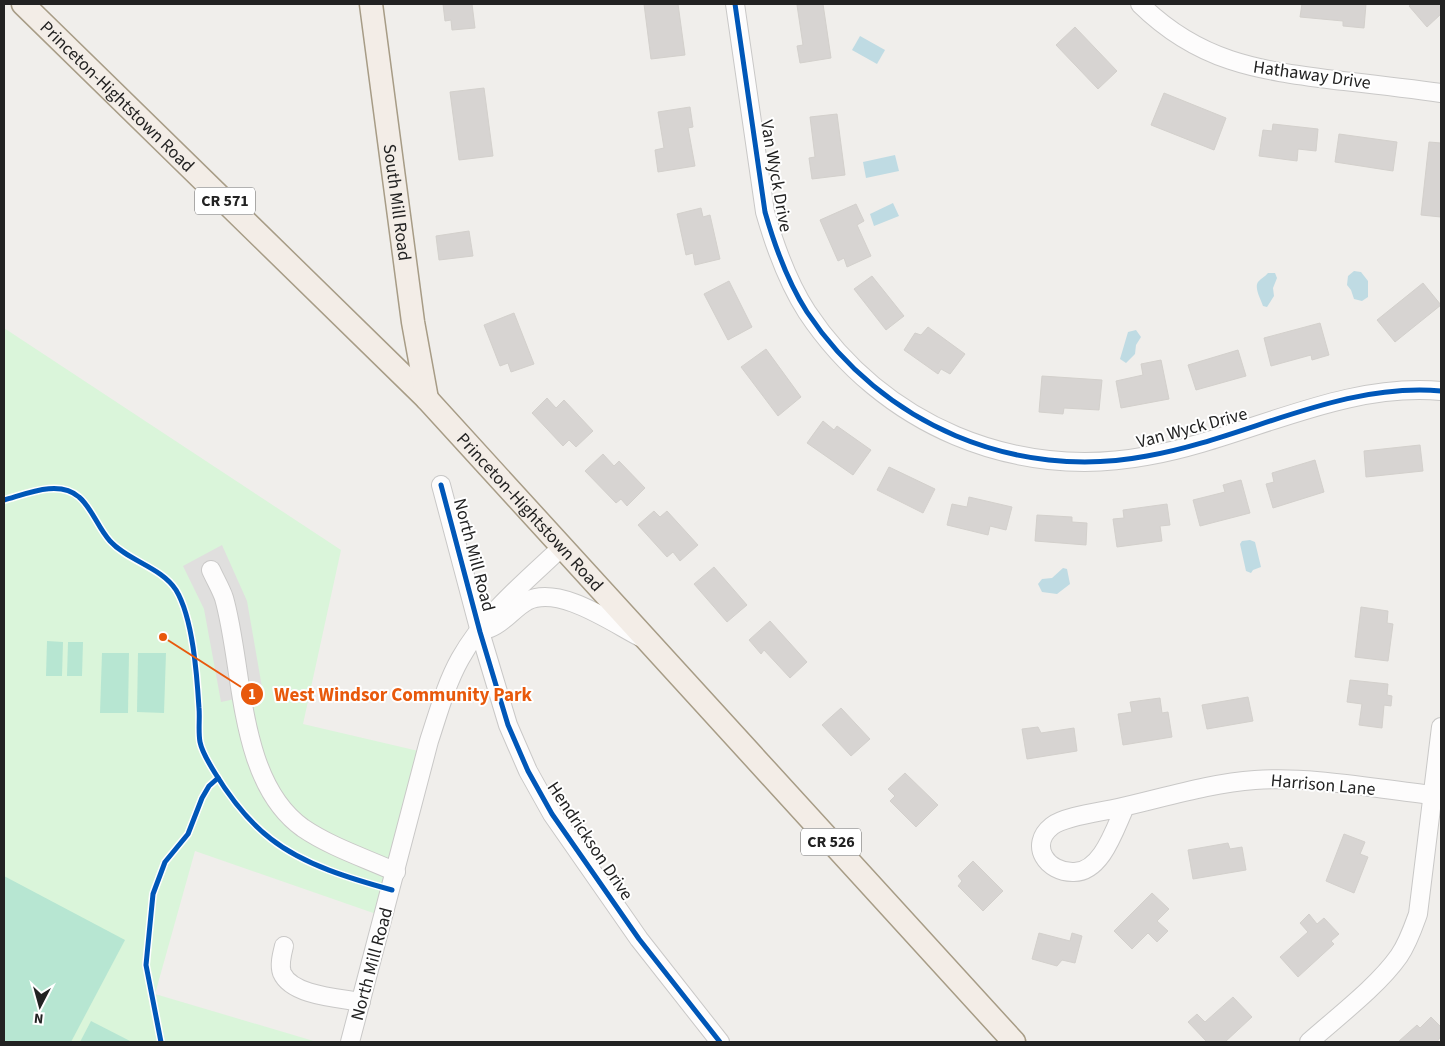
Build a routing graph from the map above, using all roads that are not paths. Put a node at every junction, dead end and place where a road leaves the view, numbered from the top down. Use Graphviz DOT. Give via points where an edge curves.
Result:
graph roads {
  1 [pos="23,4"];
  2 [pos="371,4"];
  3 [pos="735,4"];
  4 [pos="1140,4"];
  5 [pos="1441,93"];
  6 [pos="1441,391"];
  7 [pos="427,399"];
  8 [pos="441,485"];
  9 [pos="563,546"];
  10 [pos="210,570"];
  11 [pos="480,632"];
  12 [pos="648,642"];
  13 [pos="1441,727"];
  14 [pos="1433,795"];
  15 [pos="1125,807"];
  16 [pos="396,872"];
  17 [pos="284,946"];
  18 [pos="361,1002"];
  19 [pos="350,1042"];
  20 [pos="720,1042"];
  21 [pos="1014,1042"];
  22 [pos="1309,1042"];
  1 -- 7 [label="main road, Princeton-Hightstown Road / CR 571"];
  2 -- 7 [label="main road, South Mill Road" via="413,322"];
  3 -- 6 [label="street, Van Wyck Drive" via="765,212 774,245 790,282 830,344 858,373 912,415 979,446 1012,455 1046,461 1114,461 1172,450 1361,395"];
  4 -- 5 [label="street, Hathaway Drive" via="1175,33 1205,51 1237,64 1266,71"];
  7 -- 9 [label="main road, Princeton-Hightstown Road / CR 526"];
  8 -- 11 [label="street, North Mill Road"];
  9 -- 11 [label="street, North Mill Road" via="493,613"];
  9 -- 12 [label="main road, Princeton-Hightstown Road / CR 526"];
  10 -- 16 [label="street" via="223,597 245,718 267,782 281,806 302,827 328,842"];
  11 -- 12 [label="street, North Mill Road" via="494,627 525,602 554,597 596,614"];
  11 -- 16 [label="street, North Mill Road" via="460,660 444,696 429,741"];
  11 -- 20 [label="street, Hendrickson Drive" via="508,724 528,771 552,814 639,938"];
  12 -- 21 [label="main road, Princeton-Hightstown Road / CR 526"];
  13 -- 14 [label="street"];
  14 -- 15 [label="street, Harrison Lane" via="1286,778 1230,783"];
  14 -- 22 [label="street" via="1418,914 1411,935 1383,974"];
  15 -- 15 [label="street, Harrison Lane" via="1057,822 1047,830 1041,842 1043,855 1051,867 1063,872 1089,868 1100,857"];
  16 -- 18 [label="street, North Mill Road"];
  17 -- 18 [label="street" via="282,973 294,985 315,994"];
  18 -- 19 [label="street, North Mill Road"];
}
